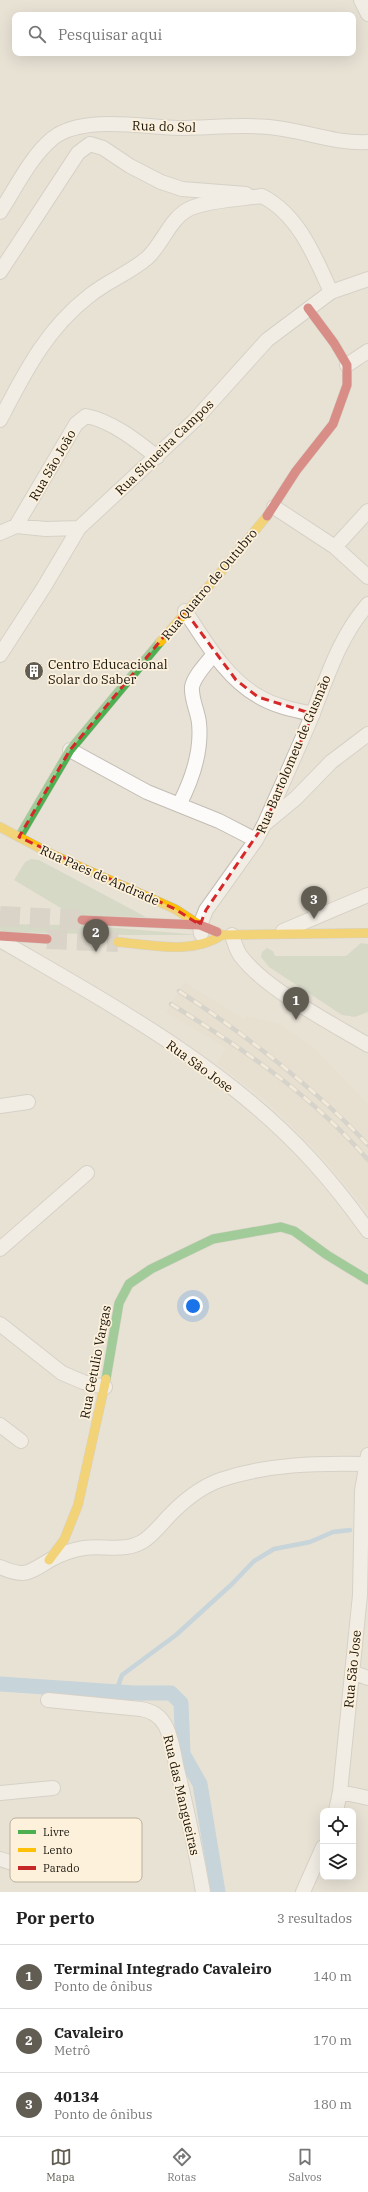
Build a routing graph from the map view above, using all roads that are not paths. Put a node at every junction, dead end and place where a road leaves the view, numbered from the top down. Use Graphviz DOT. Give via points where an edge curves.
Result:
graph roads {
  1 [pos="361,0"];
  2 [pos="368,14"];
  3 [pos="368,142"];
  4 [pos="262,196"];
  5 [pos="0,212"];
  6 [pos="0,272"];
  7 [pos="368,279"];
  8 [pos="331,292"];
  9 [pos="308,308"];
  10 [pos="368,351"];
  11 [pos="347,364"];
  12 [pos="0,420"];
  13 [pos="157,457"];
  14 [pos="274,507"];
  15 [pos="368,511"];
  16 [pos="16,526"];
  17 [pos="79,528"];
  18 [pos="0,533"];
  19 [pos="335,547"];
  20 [pos="368,577"];
  21 [pos="368,604"];
  22 [pos="185,611"];
  23 [pos="214,654"];
  24 [pos="0,655"];
  25 [pos="313,714"];
  26 [pos="368,734"];
  27 [pos="70,750"];
  28 [pos="179,805"];
  29 [pos="265,823"];
  30 [pos="0,828"];
  31 [pos="18,837"];
  32 [pos="256,840"];
  33 [pos="368,895"];
  34 [pos="82,920"];
  35 [pos="200,925"];
  36 [pos="368,933"];
  37 [pos="227,935"];
  38 [pos="0,936"];
  39 [pos="274,936"];
  40 [pos="47,939"];
  41 [pos="0,940"];
  42 [pos="118,942"];
  43 [pos="202,946"];
  44 [pos="368,1045"];
  45 [pos="28,1102"];
  46 [pos="0,1106"];
  47 [pos="87,1173"];
  48 [pos="368,1231"];
  49 [pos="0,1249"];
  50 [pos="368,1280"];
  51 [pos="0,1324"];
  52 [pos="105,1387"];
  53 [pos="0,1425"];
  54 [pos="21,1441"];
  55 [pos="367,1460"];
  56 [pos="45,1564"];
  57 [pos="0,1567"];
  58 [pos="364,1594"];
  59 [pos="352,1672"];
  60 [pos="368,1678"];
  61 [pos="48,1700"];
  62 [pos="54,1788"];
  63 [pos="340,1792"];
  64 [pos="0,1793"];
  65 [pos="368,1798"];
  66 [pos="337,1808"];
  67 [pos="320,1854"];
  68 [pos="0,1859"];
  69 [pos="10,1862"];
  70 [pos="203,1892"];
  71 [pos="303,1892"];
  1 -- 2 [label="street"];
  3 -- 5 [label="street, Rua do Sol" via="348,142 270,126 87,126 68,130 54,138 29,167"];
  4 -- 6 [label="street" via="182,189 146,175 103,148 90,144 78,154"];
  4 -- 8 [label="street" via="284,211 300,231"];
  4 -- 12 [label="street" via="198,206 184,212 148,257 89,296 66,316 42,344"];
  7 -- 8 [label="street, Rua Siqueira Campos"];
  8 -- 9 [label="street, Rua Siqueira Campos"];
  9 -- 11 [label="street"];
  9 -- 13 [label="street, Rua Siqueira Campos" via="267,340 194,421"];
  10 -- 11 [label="street"];
  11 -- 14 [label="street, Rua Quatro de Outubro" via="342,403 333,424 296,471"];
  13 -- 16 [label="street, Rua São João" via="141,444 86,416 76,424"];
  13 -- 17 [label="street, Rua Siqueira Campos"];
  14 -- 19 [label="street"];
  14 -- 22 [label="street, Rua Quatro de Outubro"];
  15 -- 19 [label="street"];
  16 -- 17 [label="street" via="46,529"];
  16 -- 18 [label="street"];
  17 -- 24 [label="street, Rua Siqueira Campos"];
  19 -- 20 [label="street"];
  21 -- 25 [label="street, Rua Bartolomeu de Gusmão" via="341,644"];
  22 -- 23 [label="street"];
  22 -- 27 [label="street, Rua Quatro de Outubro"];
  23 -- 25 [label="street" via="236,680 258,697 284,708"];
  23 -- 28 [label="street" via="192,688 199,724 198,747 190,783"];
  25 -- 29 [label="street, Rua Bartolomeu de Gusmão"];
  26 -- 29 [label="street" via="331,762 296,798"];
  27 -- 28 [label="street" via="118,778"];
  27 -- 31 [label="street, Rua Quatro de Outubro"];
  28 -- 32 [label="street"];
  29 -- 32 [label="street, Rua Bartolomeu de Gusmão"];
  30 -- 31 [label="street, Rua Paes de Andrade"];
  31 -- 35 [label="street, Rua Paes de Andrade" via="175,909"];
  32 -- 35 [label="street, Rua Bartolomeu de Gusmão" via="206,910"];
  33 -- 39 [label="street"];
  34 -- 35 [label="street"];
  35 -- 37 [label="street"];
  35 -- 43 [label="street, Rua Bartolomeu de Gusmão"];
  36 -- 39 [label="street"];
  37 -- 39 [label="street"];
  37 -- 43 [label="street"];
  37 -- 44 [label="street" via="239,954 264,979"];
  38 -- 40 [label="street"];
  41 -- 48 [label="street, Rua São Jose" via="153,1032 238,1093 313,1162"];
  42 -- 43 [label="street"];
  45 -- 46 [label="street"];
  47 -- 49 [label="street"];
  50 -- 52 [label="street, Rua Getulio Vargas" via="288,1228 232,1235 198,1245 137,1277 123,1292 115,1320"];
  51 -- 52 [label="street" via="62,1373 83,1382"];
  52 -- 56 [label="street, Rua Getulio Vargas" via="78,1505 64,1540"];
  53 -- 54 [label="street"];
  55 -- 56 [label="street" via="281,1466 220,1480 202,1487 188,1497 146,1540 118,1548 84,1548 67,1552"];
  55 -- 58 [label="street, Rua São Jose" via="362,1491"];
  56 -- 57 [label="street" via="22,1573"];
  58 -- 59 [label="street, Rua São Jose"];
  59 -- 60 [label="street"];
  59 -- 63 [label="street, Rua São Jose"];
  61 -- 70 [label="street, Rua das Mangueiras" via="141,1709 152,1711 159,1717 166,1727 172,1745 196,1848"];
  62 -- 64 [label="street"];
  63 -- 65 [label="street"];
  63 -- 66 [label="street, Rua São Jose"];
  67 -- 71 [label="street"];
  68 -- 69 [label="street"];
}
